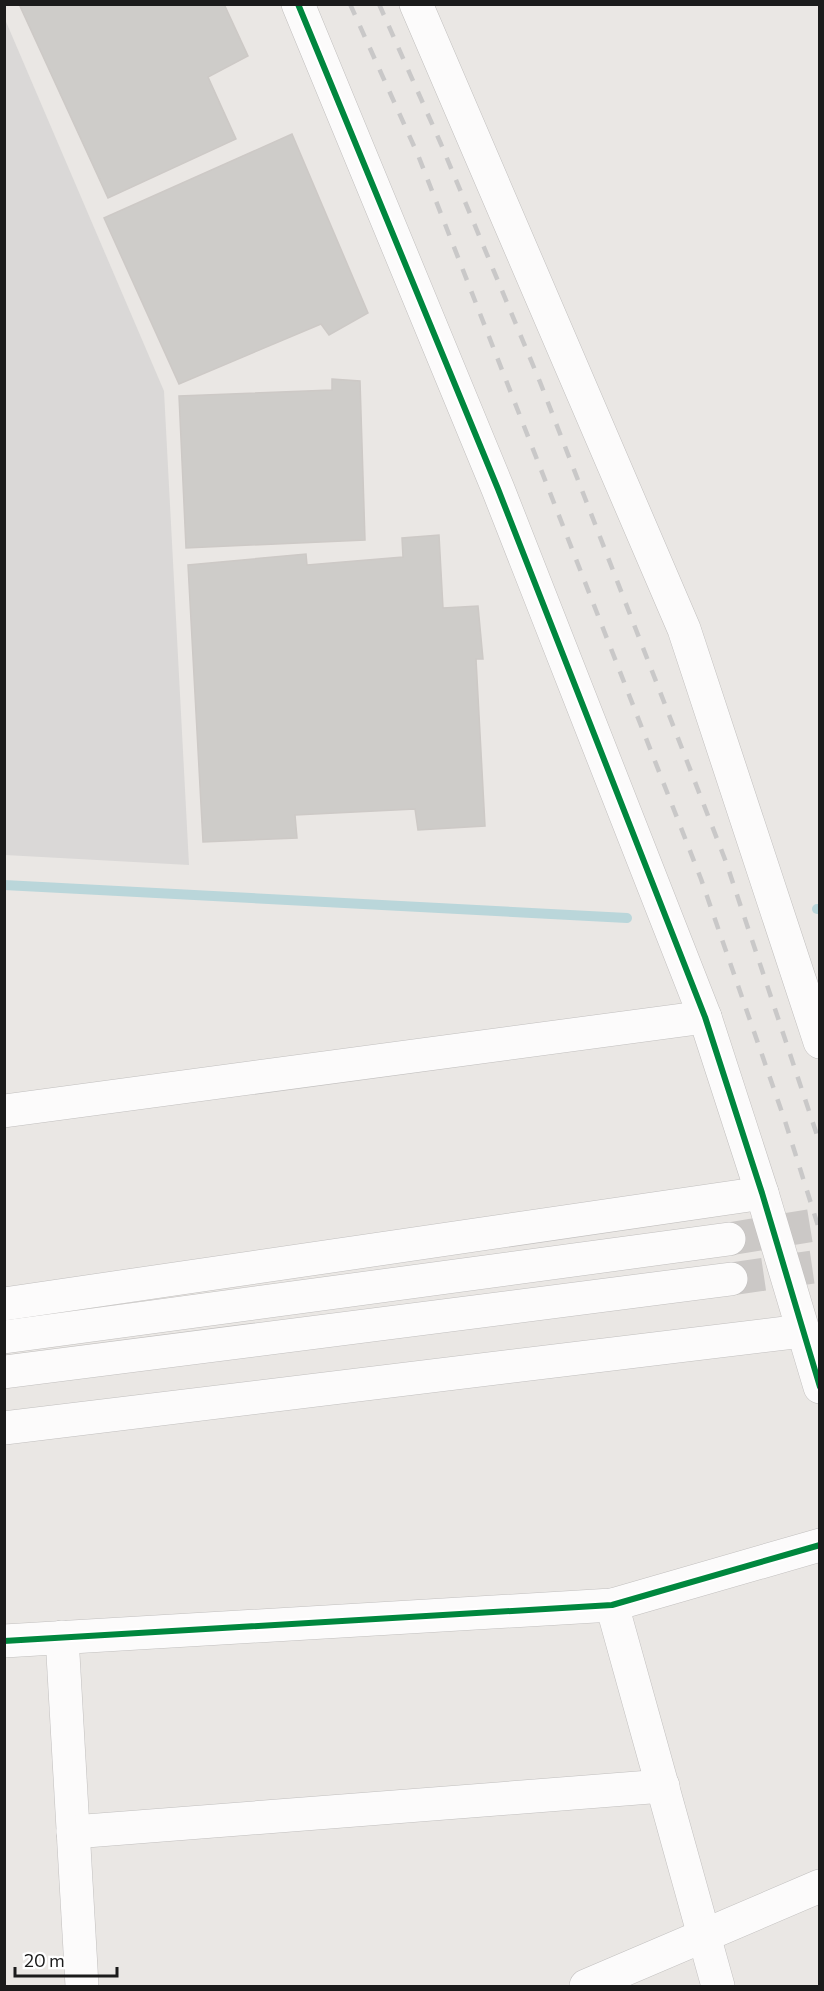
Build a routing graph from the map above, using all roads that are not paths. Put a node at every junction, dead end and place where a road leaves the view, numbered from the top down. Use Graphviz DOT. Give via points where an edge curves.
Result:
graph roads {
  1 [pos="298,4"];
  2 [pos="416,4"];
  3 [pos="705,1017"];
  4 [pos="819,1042"];
  5 [pos="4,1111"];
  6 [pos="762,1193"];
  7 [pos="729,1239"];
  8 [pos="731,1279"];
  9 [pos="4,1304"];
  10 [pos="802,1331"];
  11 [pos="4,1337"];
  12 [pos="4,1372"];
  13 [pos="819,1387"];
  14 [pos="4,1428"];
  15 [pos="819,1545"];
  16 [pos="612,1605"];
  17 [pos="62,1637"];
  18 [pos="4,1641"];
  19 [pos="663,1786"];
  20 [pos="73,1832"];
  21 [pos="819,1886"];
  22 [pos="705,1935"];
  23 [pos="82,1986"];
  24 [pos="586,1986"];
  25 [pos="718,1986"];
  1 -- 3 [label="street" via="498,489"];
  2 -- 4 [label="street" via="684,629"];
  3 -- 5 [label="street"];
  3 -- 6 [label="street"];
  6 -- 9 [label="street"];
  6 -- 10 [label="street"];
  7 -- 11 [label="street"];
  8 -- 12 [label="street"];
  10 -- 13 [label="street"];
  10 -- 14 [label="street"];
  15 -- 16 [label="street"];
  16 -- 17 [label="street"];
  16 -- 19 [label="street"];
  17 -- 18 [label="street"];
  17 -- 20 [label="street"];
  19 -- 20 [label="street"];
  19 -- 22 [label="street"];
  20 -- 23 [label="street"];
  21 -- 22 [label="street"];
  22 -- 24 [label="street"];
  22 -- 25 [label="street"];
}
